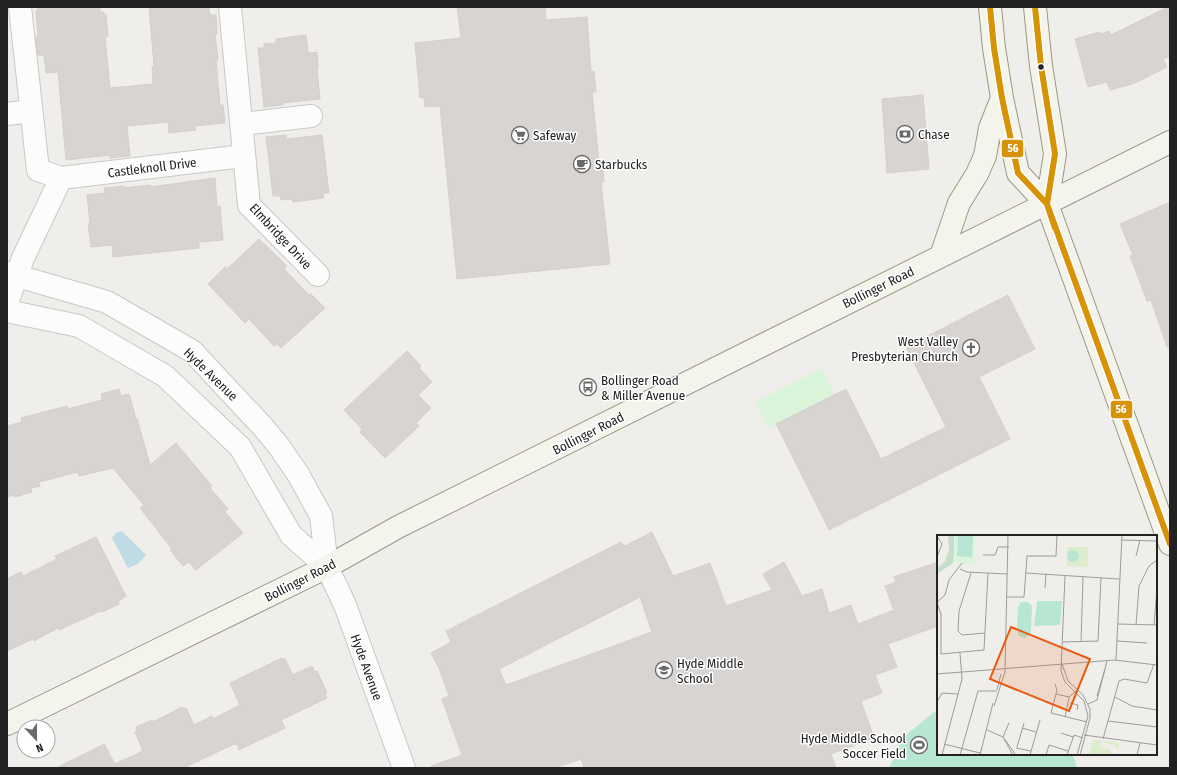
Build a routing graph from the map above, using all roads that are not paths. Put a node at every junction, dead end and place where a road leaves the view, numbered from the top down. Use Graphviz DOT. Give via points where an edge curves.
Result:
graph roads {
  1 [pos="20,7"];
  2 [pos="230,7"];
  3 [pos="990,7"];
  4 [pos="1035,7"];
  5 [pos="1002,98"];
  6 [pos="31,111"];
  7 [pos="7,114"];
  8 [pos="311,116"];
  9 [pos="242,124"];
  10 [pos="1170,142"];
  11 [pos="243,156"];
  12 [pos="61,178"];
  13 [pos="1047,204"];
  14 [pos="941,256"];
  15 [pos="12,274"];
  16 [pos="318,275"];
  17 [pos="7,303"];
  18 [pos="7,311"];
  19 [pos="1170,544"];
  20 [pos="327,567"];
  21 [pos="7,724"];
  22 [pos="404,768"];
  1 -- 6 [label="street"];
  2 -- 9 [label="street, Elmbridge Drive"];
  3 -- 5 [label="main road"];
  4 -- 13 [label="main road" via="1041,66 1055,154"];
  5 -- 13 [label="main road" via="1018,173"];
  5 -- 14 [label="main road" via="990,128 985,156 960,203"];
  6 -- 7 [label="street"];
  6 -- 12 [label="street" via="38,170"];
  8 -- 9 [label="street"];
  9 -- 11 [label="street, Elmbridge Drive"];
  10 -- 13 [label="main road, Bollinger Road"];
  11 -- 12 [label="street, Castleknoll Drive"];
  11 -- 16 [label="street, Elmbridge Drive" via="249,205"];
  12 -- 15 [label="street" via="23,258"];
  13 -- 14 [label="main road, Bollinger Road"];
  13 -- 19 [label="main road"];
  14 -- 20 [label="main road, Bollinger Road" via="398,527"];
  15 -- 17 [label="street"];
  15 -- 20 [label="street, Hyde Avenue" via="107,302 192,351 263,426 298,474 321,516"];
  18 -- 20 [label="street, Hyde Avenue" via="79,326 165,376 240,447 291,535"];
  20 -- 21 [label="main road, Bollinger Road"];
  20 -- 22 [label="street, Hyde Avenue" via="345,605"];
}
